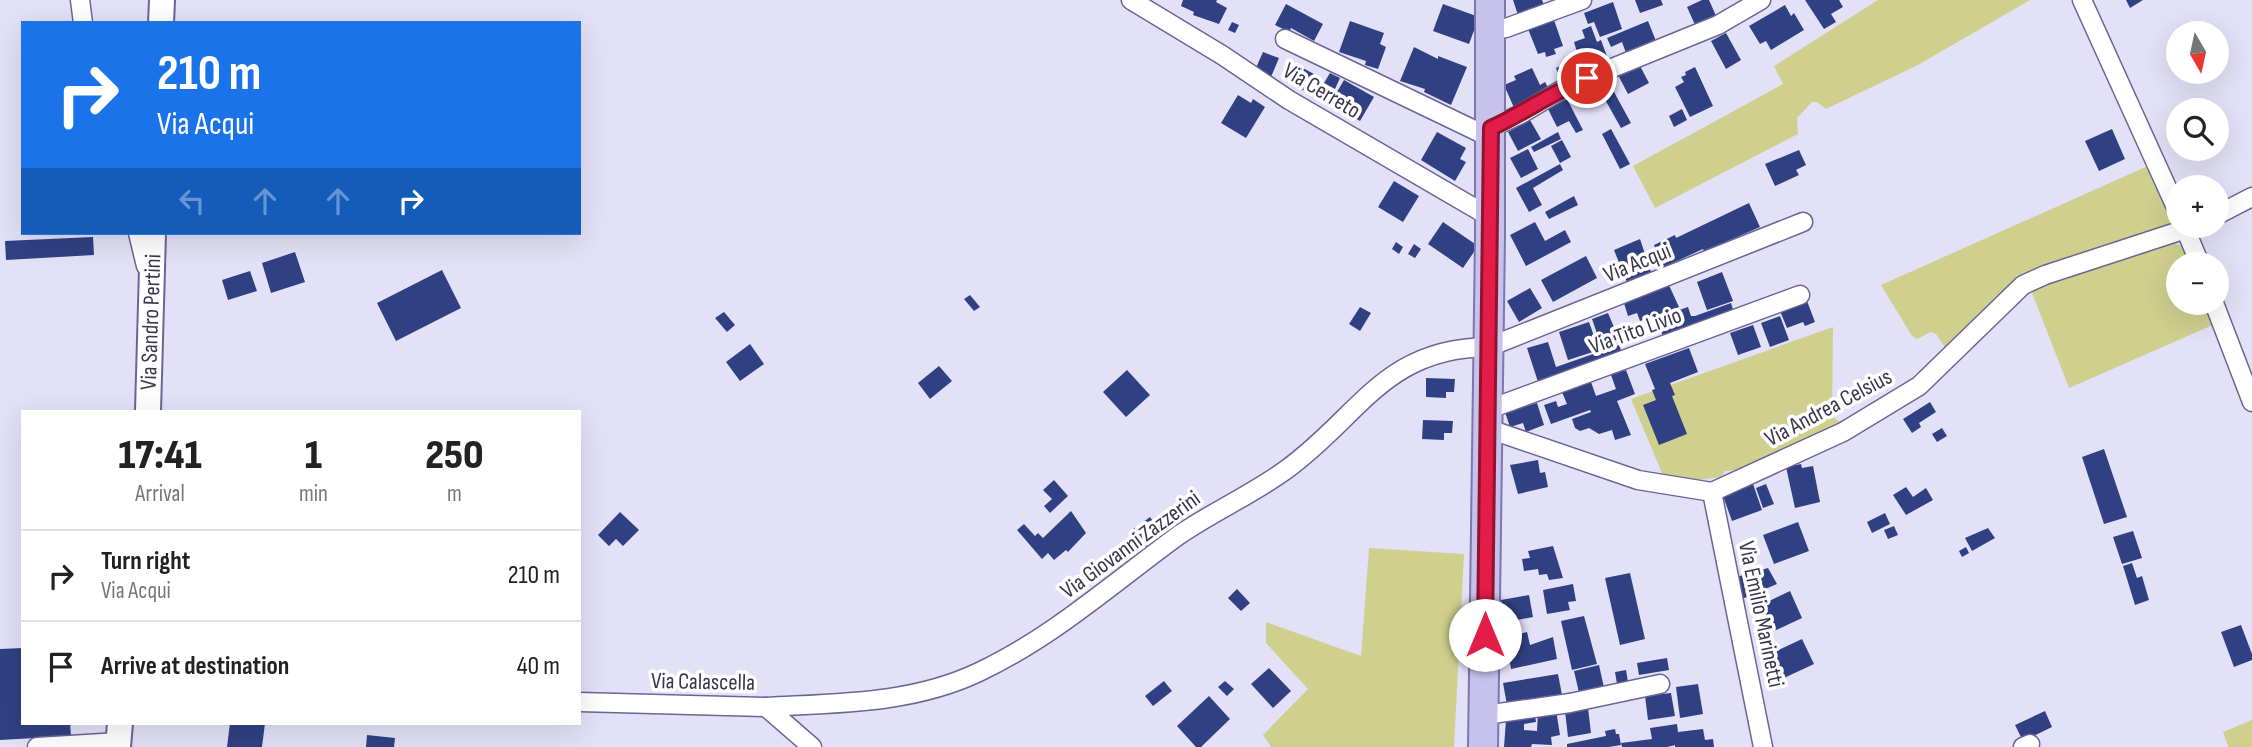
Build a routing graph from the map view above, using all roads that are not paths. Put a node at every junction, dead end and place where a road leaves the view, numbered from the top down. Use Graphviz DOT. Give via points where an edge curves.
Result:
graph roads {
  1 [pos="80,0"];
  2 [pos="162,0"];
  3 [pos="1131,0"];
  4 [pos="1490,0"];
  5 [pos="1582,0"];
  6 [pos="1761,0"];
  7 [pos="2082,0"];
  8 [pos="83,21"];
  9 [pos="161,21"];
  10 [pos="1489,31"];
  11 [pos="1285,39"];
  12 [pos="1491,133"];
  13 [pos="2166,181"];
  14 [pos="2252,197"];
  15 [pos="2229,209"];
  16 [pos="1490,217"];
  17 [pos="1803,222"];
  18 [pos="2166,231"];
  19 [pos="138,235"];
  20 [pos="153,235"];
  21 [pos="150,283"];
  22 [pos="1800,295"];
  23 [pos="2219,315"];
  24 [pos="1489,347"];
  25 [pos="2252,402"];
  26 [pos="148,410"];
  27 [pos="1486,419"];
  28 [pos="1712,492"];
  29 [pos="1660,684"];
  30 [pos="581,702"];
  31 [pos="766,707"];
  32 [pos="1485,715"];
  33 [pos="133,725"];
  34 [pos="122,740"];
  35 [pos="37,747"];
  36 [pos="812,747"];
  37 [pos="1483,747"];
  38 [pos="1763,747"];
  1 -- 8 [label="street"];
  2 -- 9 [label="main road"];
  3 -- 16 [label="street, Via Cerreto" via="1289,100"];
  4 -- 10 [label="main road"];
  5 -- 10 [label="street"];
  6 -- 12 [label="street" via="1718,24 1568,86"];
  7 -- 13 [label="street"];
  10 -- 12 [label="main road"];
  11 -- 12 [label="street"];
  12 -- 16 [label="main road"];
  14 -- 15 [label="street"];
  16 -- 24 [label="main road"];
  17 -- 24 [label="street, Via Acqui"];
  18 -- 28 [label="street, Via Andrea Celsius" via="2023,285 1919,386 1843,432"];
  19 -- 21 [label="street"];
  20 -- 21 [label="main road, Via Sandro Pertini"];
  21 -- 26 [label="main road, Via Sandro Pertini"];
  22 -- 27 [label="street, Via Tito Livio"];
  23 -- 25 [label="street"];
  24 -- 27 [label="main road"];
  24 -- 31 [label="street, Via Giovanni Zazzerini" via="1446,352 1398,371 1290,467 1181,534 1058,627 988,668 950,685 906,696"];
  27 -- 28 [label="street" via="1638,480"];
  27 -- 32 [label="main road"];
  28 -- 38 [label="street, Via Emilio Marinetti"];
  29 -- 32 [label="street"];
  30 -- 31 [label="street, Via Calascella"];
  31 -- 36 [label="street, Via Calascella"];
  32 -- 37 [label="main road"];
  33 -- 34 [label="main road"];
  34 -- 35 [label="street"];
}
